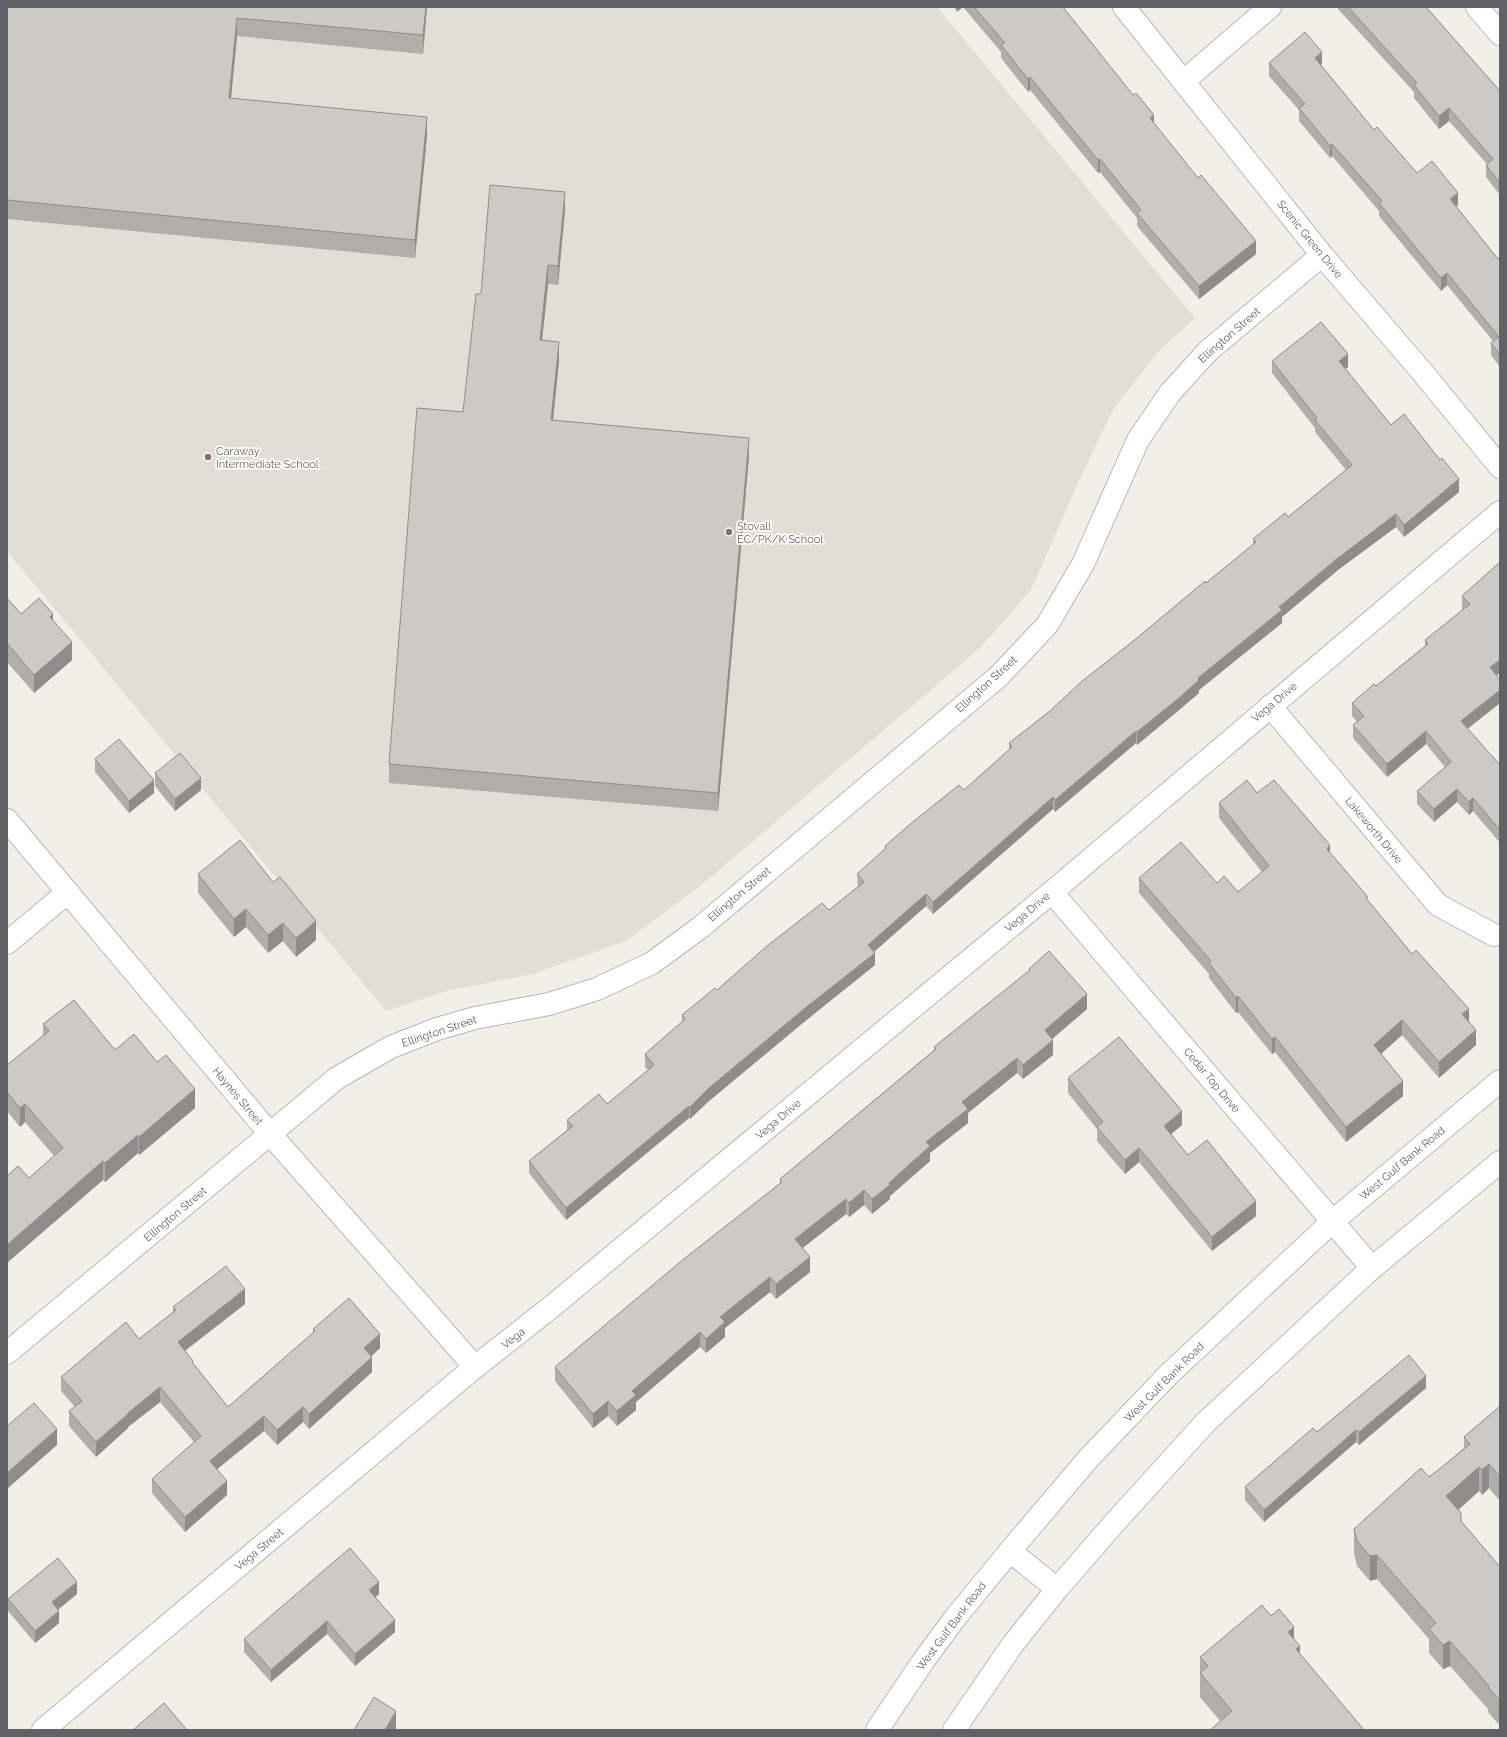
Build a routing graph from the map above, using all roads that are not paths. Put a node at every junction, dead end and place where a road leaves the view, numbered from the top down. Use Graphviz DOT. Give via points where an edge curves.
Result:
graph roads {
  1 [pos="1124,7"];
  2 [pos="1270,7"];
  3 [pos="1477,7"];
  4 [pos="1500,34"];
  5 [pos="1184,81"];
  6 [pos="1322,256"];
  7 [pos="1500,467"];
  8 [pos="1500,512"];
  9 [pos="1270,706"];
  10 [pos="7,820"];
  11 [pos="68,892"];
  12 [pos="1052,892"];
  13 [pos="1494,935"];
  14 [pos="7,943"];
  15 [pos="1500,1081"];
  16 [pos="270,1135"];
  17 [pos="1500,1162"];
  18 [pos="1333,1221"];
  19 [pos="1372,1268"];
  20 [pos="550,1308"];
  21 [pos="7,1353"];
  22 [pos="475,1368"];
  23 [pos="1010,1550"];
  24 [pos="1057,1589"];
  25 [pos="43,1730"];
  26 [pos="877,1730"];
  27 [pos="954,1730"];
  1 -- 5 [label="street, Scenic Green Drive"];
  2 -- 5 [label="street"];
  3 -- 4 [label="street"];
  5 -- 6 [label="street, Scenic Green Drive"];
  6 -- 7 [label="street, Scenic Green Drive" via="1423,372"];
  6 -- 16 [label="street, Ellington Street" via="1207,352 1170,393 1138,440 1083,564 1047,625 999,676 701,927 652,962 597,989 549,1004 475,1018 390,1047 337,1078"];
  8 -- 9 [label="street, Vega Drive"];
  9 -- 12 [label="street, Vega Drive"];
  9 -- 13 [label="street, Lakeworth Drive" via="1438,905"];
  10 -- 11 [label="street, Haynes Street"];
  11 -- 14 [label="street"];
  11 -- 16 [label="street, Haynes Street"];
  12 -- 18 [label="street, Cedar Top Drive"];
  12 -- 20 [label="street, Vega Drive"];
  15 -- 18 [label="street, West Gulf Bank Road"];
  16 -- 21 [label="street, Ellington Street"];
  16 -- 22 [label="street, Haynes Street"];
  17 -- 19 [label="street"];
  18 -- 19 [label="street, Cedar Top Drive"];
  18 -- 23 [label="street, West Gulf Bank Road" via="1168,1375 1088,1459"];
  19 -- 24 [label="street" via="1206,1422"];
  20 -- 22 [label="street, Vega"];
  22 -- 25 [label="street, Vega Street"];
  23 -- 24 [label="street"];
  23 -- 26 [label="street, West Gulf Bank Road" via="946,1630"];
  24 -- 27 [label="street" via="1013,1644"];
}
